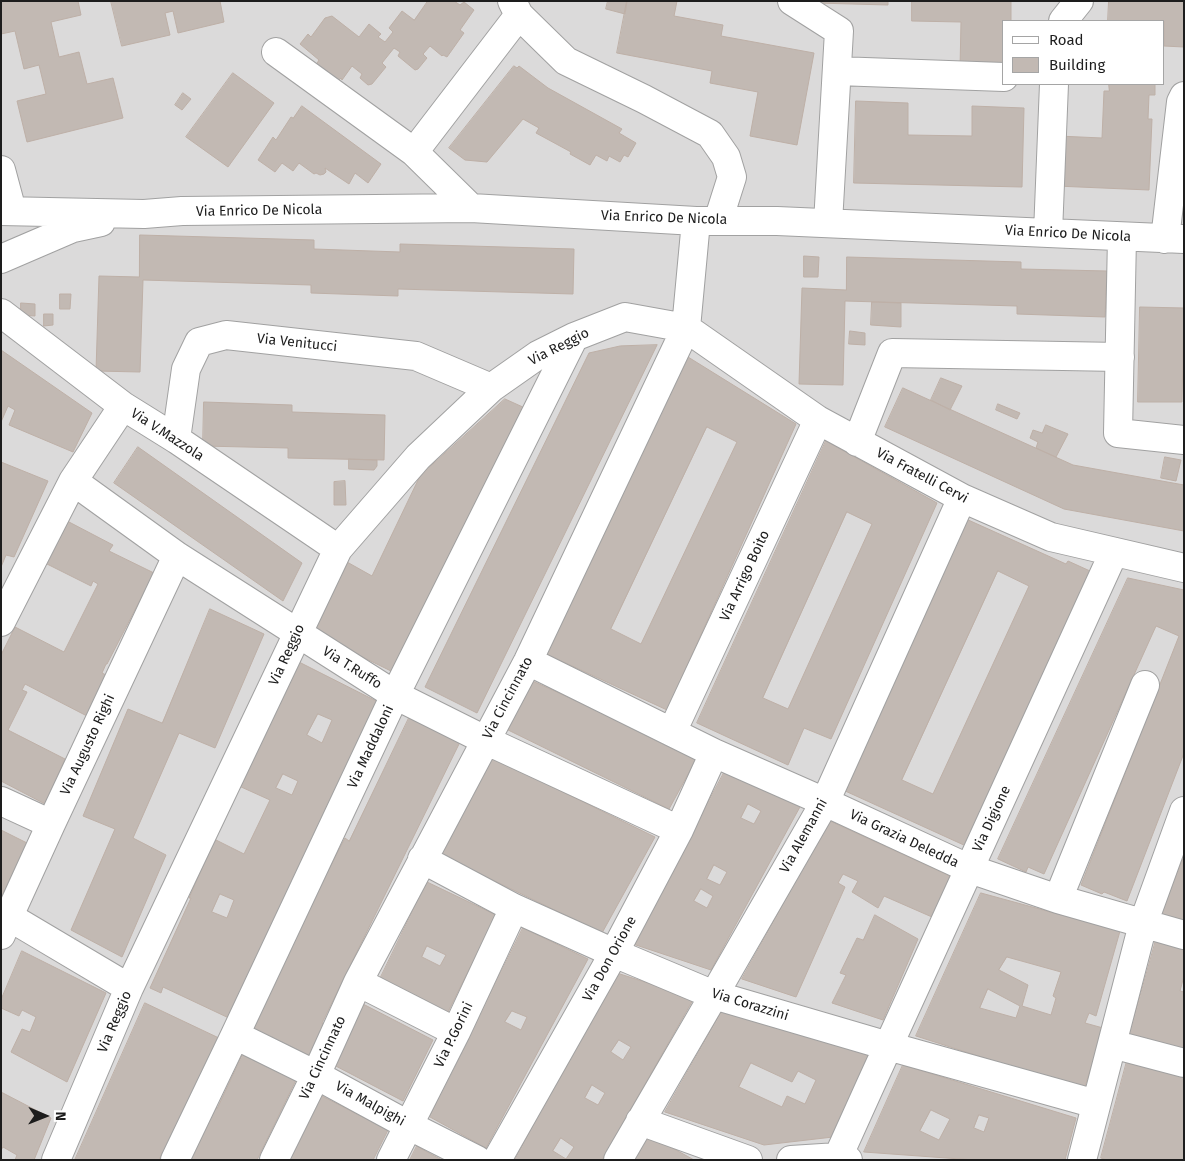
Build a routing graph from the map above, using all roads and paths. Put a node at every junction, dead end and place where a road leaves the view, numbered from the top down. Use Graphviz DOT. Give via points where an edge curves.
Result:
graph roads {
  1 [pos="792,1"];
  2 [pos="515,8"];
  3 [pos="276,52"];
  4 [pos="836,72"];
  5 [pos="1002,77"];
  6 [pos="1054,85"];
  7 [pos="1184,96"];
  8 [pos="414,152"];
  9 [pos="1,170"];
  10 [pos="471,208"];
  11 [pos="7,211"];
  12 [pos="144,214"];
  13 [pos="707,221"];
  14 [pos="828,223"];
  15 [pos="1048,233"];
  16 [pos="1122,237"];
  17 [pos="1174,239"];
  18 [pos="1,259"];
  19 [pos="1,314"];
  20 [pos="686,328"];
  21 [pos="574,337"];
  22 [pos="1120,357"];
  23 [pos="491,388"];
  24 [pos="123,406"];
  25 [pos="818,420"];
  26 [pos="176,439"];
  27 [pos="1184,440"];
  28 [pos="857,442"];
  29 [pos="73,481"];
  30 [pos="962,498"];
  31 [pos="338,549"];
  32 [pos="1114,552"];
  33 [pos="177,556"];
  34 [pos="1184,568"];
  35 [pos="1,622"];
  36 [pos="298,634"];
  37 [pos="528,661"];
  38 [pos="1145,685"];
  39 [pos="395,695"];
  40 [pos="672,732"];
  41 [pos="486,740"];
  42 [pos="714,753"];
  43 [pos="1,801"];
  44 [pos="825,802"];
  45 [pos="1184,812"];
  46 [pos="51,824"];
  47 [pos="679,830"];
  48 [pos="422,860"];
  49 [pos="970,869"];
  50 [pos="1058,900"];
  51 [pos="514,908"];
  52 [pos="4,921"];
  53 [pos="1143,924"];
  54 [pos="1184,935"];
  55 [pos="614,953"];
  56 [pos="358,982"];
  57 [pos="129,988"];
  58 [pos="714,995"];
  59 [pos="456,1032"];
  60 [pos="235,1035"];
  61 [pos="1112,1044"];
  62 [pos="888,1046"];
  63 [pos="1184,1063"];
  64 [pos="316,1075"];
  65 [pos="1096,1104"];
  66 [pos="640,1121"];
  67 [pos="408,1125"];
  68 [pos="841,1159"];
  69 [pos="56,1160"];
  70 [pos="175,1160"];
  71 [pos="274,1160"];
  72 [pos="391,1160"];
  73 [pos="477,1160"];
  74 [pos="497,1160"];
  75 [pos="618,1160"];
  76 [pos="748,1160"];
  77 [pos="791,1160"];
  78 [pos="1082,1160"];
  1 -- 4 [label="street" via="839,31"];
  2 -- 8 [label="street"];
  2 -- 13 [label="street, Via Cincinnato" via="566,61 710,134 726,157 732,177"];
  3 -- 8 [label="street"];
  4 -- 5 [label="street"];
  4 -- 14 [label="street"];
  6 -- 15 [label="street"];
  7 -- 17 [label="street" via="1180,102"];
  8 -- 10 [label="street"];
  9 -- 11 [label="street"];
  10 -- 12 [label="street, Via Enrico De Nicola"];
  10 -- 13 [label="street, Via Enrico De Nicola"];
  11 -- 12 [label="street, Via Enrico De Nicola"];
  12 -- 18 [label="street, Via Enrico De Nicola" via="73,228"];
  13 -- 14 [label="street, Via Enrico De Nicola"];
  13 -- 20 [label="street, Via Cincinnato"];
  14 -- 15 [label="street, Via Enrico De Nicola"];
  15 -- 16 [label="street, Via Enrico De Nicola"];
  16 -- 17 [label="street, Via Enrico De Nicola"];
  16 -- 22 [label="street"];
  19 -- 24 [label="street, Via V.Mazzola"];
  20 -- 21 [label="street, Via Reggio" via="625,318"];
  20 -- 25 [label="street, Via Fratelli Cervi"];
  20 -- 37 [label="street, Via Cincinnato"];
  21 -- 23 [label="street, Via Reggio" via="538,355"];
  21 -- 39 [label="street, Via Maddaloni"];
  22 -- 27 [label="street" via="1118,433"];
  22 -- 28 [label="street" via="892,353"];
  23 -- 26 [label="street, Via Venitucci" via="416,356 226,335 199,342 186,369"];
  23 -- 31 [label="street, Via Reggio" via="418,457"];
  24 -- 26 [label="street, Via V.Mazzola"];
  24 -- 29 [label="street"];
  25 -- 28 [label="street, Via Fratelli Cervi"];
  25 -- 40 [label="street, Via Arrigo Boito"];
  26 -- 31 [label="street, Via V.Mazzola"];
  28 -- 30 [label="street, Via Fratelli Cervi"];
  29 -- 33 [label="street, Via T.Ruffo"];
  29 -- 35 [label="street"];
  30 -- 32 [label="street, Via Fratelli Cervi" via="1051,537"];
  30 -- 44 [label="street, Via Alemanni"];
  31 -- 36 [label="street, Via Reggio"];
  32 -- 34 [label="street, Via Fratelli Cervi"];
  32 -- 49 [label="street, Via Digione"];
  33 -- 36 [label="street, Via T.Ruffo"];
  33 -- 46 [label="street, Via Augusto Righi"];
  36 -- 39 [label="street, Via T.Ruffo"];
  36 -- 57 [label="street, Via Reggio"];
  37 -- 40 [label="street, Via Grazia Deledda"];
  37 -- 41 [label="street, Via Cincinnato"];
  38 -- 50 [label="street"];
  39 -- 41 [label="street, Via T.Ruffo"];
  39 -- 60 [label="street, Via Maddaloni"];
  40 -- 42 [label="street, Via Grazia Deledda"];
  41 -- 47 [label="street, Via T.Ruffo"];
  41 -- 48 [label="street, Via Cincinnato"];
  42 -- 44 [label="street, Via Grazia Deledda"];
  42 -- 47 [label="street, Via Don Orione"];
  43 -- 46 [label="street"];
  44 -- 49 [label="street, Via Grazia Deledda"];
  44 -- 58 [label="street, Via Alemanni"];
  45 -- 53 [label="street"];
  46 -- 52 [label="street, Via Augusto Righi"];
  47 -- 55 [label="street, Via Don Orione"];
  48 -- 51 [label="street, Via Corazzini"];
  48 -- 56 [label="street, Via Cincinnato"];
  49 -- 50 [label="street, Via Grazia Deledda"];
  49 -- 62 [label="street, Via Digione"];
  50 -- 53 [label="street, Via Grazia Deledda"];
  51 -- 55 [label="street, Via Corazzini"];
  51 -- 59 [label="street, Via P.Gorini"];
  52 -- 57 [label="street"];
  53 -- 54 [label="street, Via Grazia Deledda"];
  53 -- 61 [label="street"];
  55 -- 58 [label="street, Via Corazzini"];
  55 -- 74 [label="street, Via Don Orione"];
  56 -- 59 [label="street"];
  56 -- 64 [label="street, Via Cincinnato"];
  57 -- 69 [label="street, Via Reggio"];
  58 -- 62 [label="street, Via Corazzini"];
  58 -- 66 [label="street, Via Alemanni"];
  59 -- 67 [label="street, Via P.Gorini"];
  60 -- 64 [label="street, Via Malpighi"];
  60 -- 70 [label="street, Via Maddaloni"];
  61 -- 63 [label="street"];
  61 -- 65 [label="street"];
  62 -- 65 [label="street, Via Corazzini"];
  62 -- 68 [label="street, Via Digione"];
  64 -- 67 [label="street, Via Malpighi"];
  64 -- 71 [label="street, Via Cincinnato"];
  65 -- 78 [label="street"];
  66 -- 75 [label="street, Via Alemanni"];
  66 -- 76 [label="street"];
  67 -- 72 [label="street, Via P.Gorini"];
  67 -- 73 [label="street, Via Malpighi"];
  68 -- 77 [label="street"];
}
